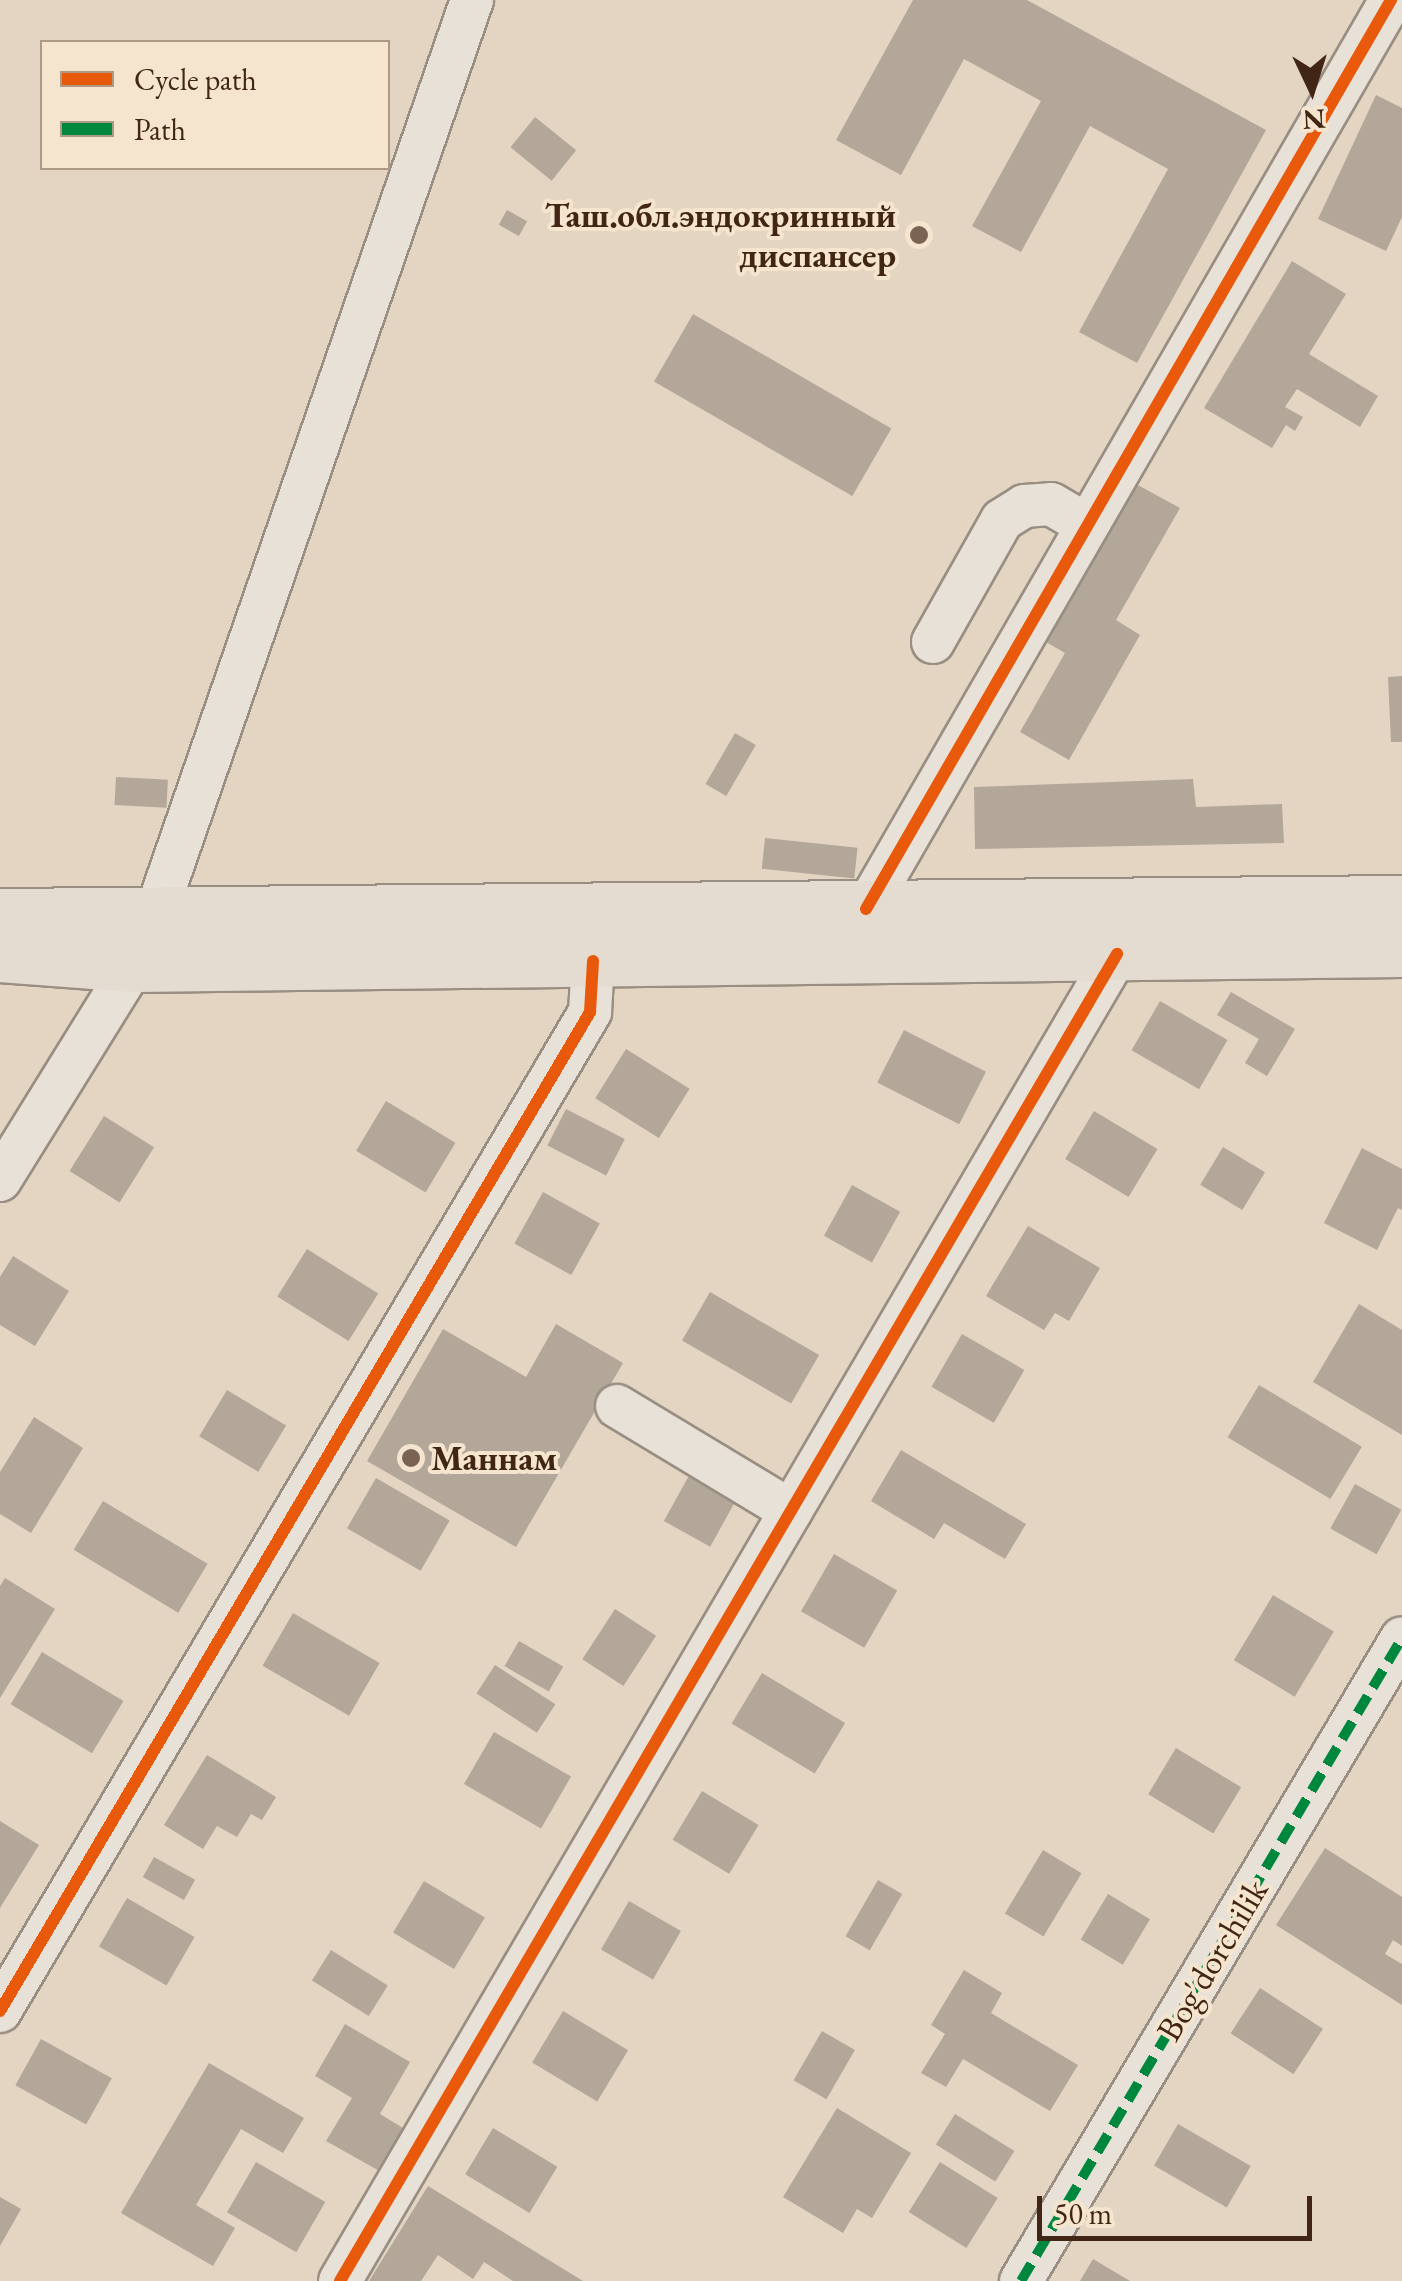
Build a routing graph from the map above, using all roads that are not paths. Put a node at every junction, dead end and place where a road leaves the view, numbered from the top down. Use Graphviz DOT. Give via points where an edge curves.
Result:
graph roads {
  1 [pos="472,0"];
  2 [pos="1391,0"];
  3 [pos="1087,525"];
  4 [pos="933,642"];
  5 [pos="1402,904"];
  6 [pos="866,909"];
  7 [pos="156,913"];
  8 [pos="0,916"];
  9 [pos="1402,949"];
  10 [pos="0,954"];
  11 [pos="1117,954"];
  12 [pos="593,961"];
  13 [pos="134,964"];
  14 [pos="4,1172"];
  15 [pos="617,1406"];
  16 [pos="791,1511"];
  17 [pos="1402,1638"];
  18 [pos="0,2010"];
  19 [pos="340,2281"];
  20 [pos="1021,2281"];
  1 -- 7 [label="street"];
  2 -- 3 [label="street"];
  3 -- 4 [label="street" via="1051,504 1024,506 1002,520"];
  3 -- 6 [label="street"];
  5 -- 6 [label="main road"];
  6 -- 7 [label="main road"];
  7 -- 8 [label="main road"];
  7 -- 13 [label="street"];
  9 -- 11 [label="main road"];
  10 -- 13 [label="main road"];
  11 -- 12 [label="main road"];
  11 -- 16 [label="street"];
  12 -- 13 [label="main road"];
  12 -- 18 [label="street" via="590,1012"];
  13 -- 14 [label="street"];
  15 -- 16 [label="street"];
  16 -- 19 [label="street"];
  17 -- 20 [label="street, Bog'dorchilik"];
}
